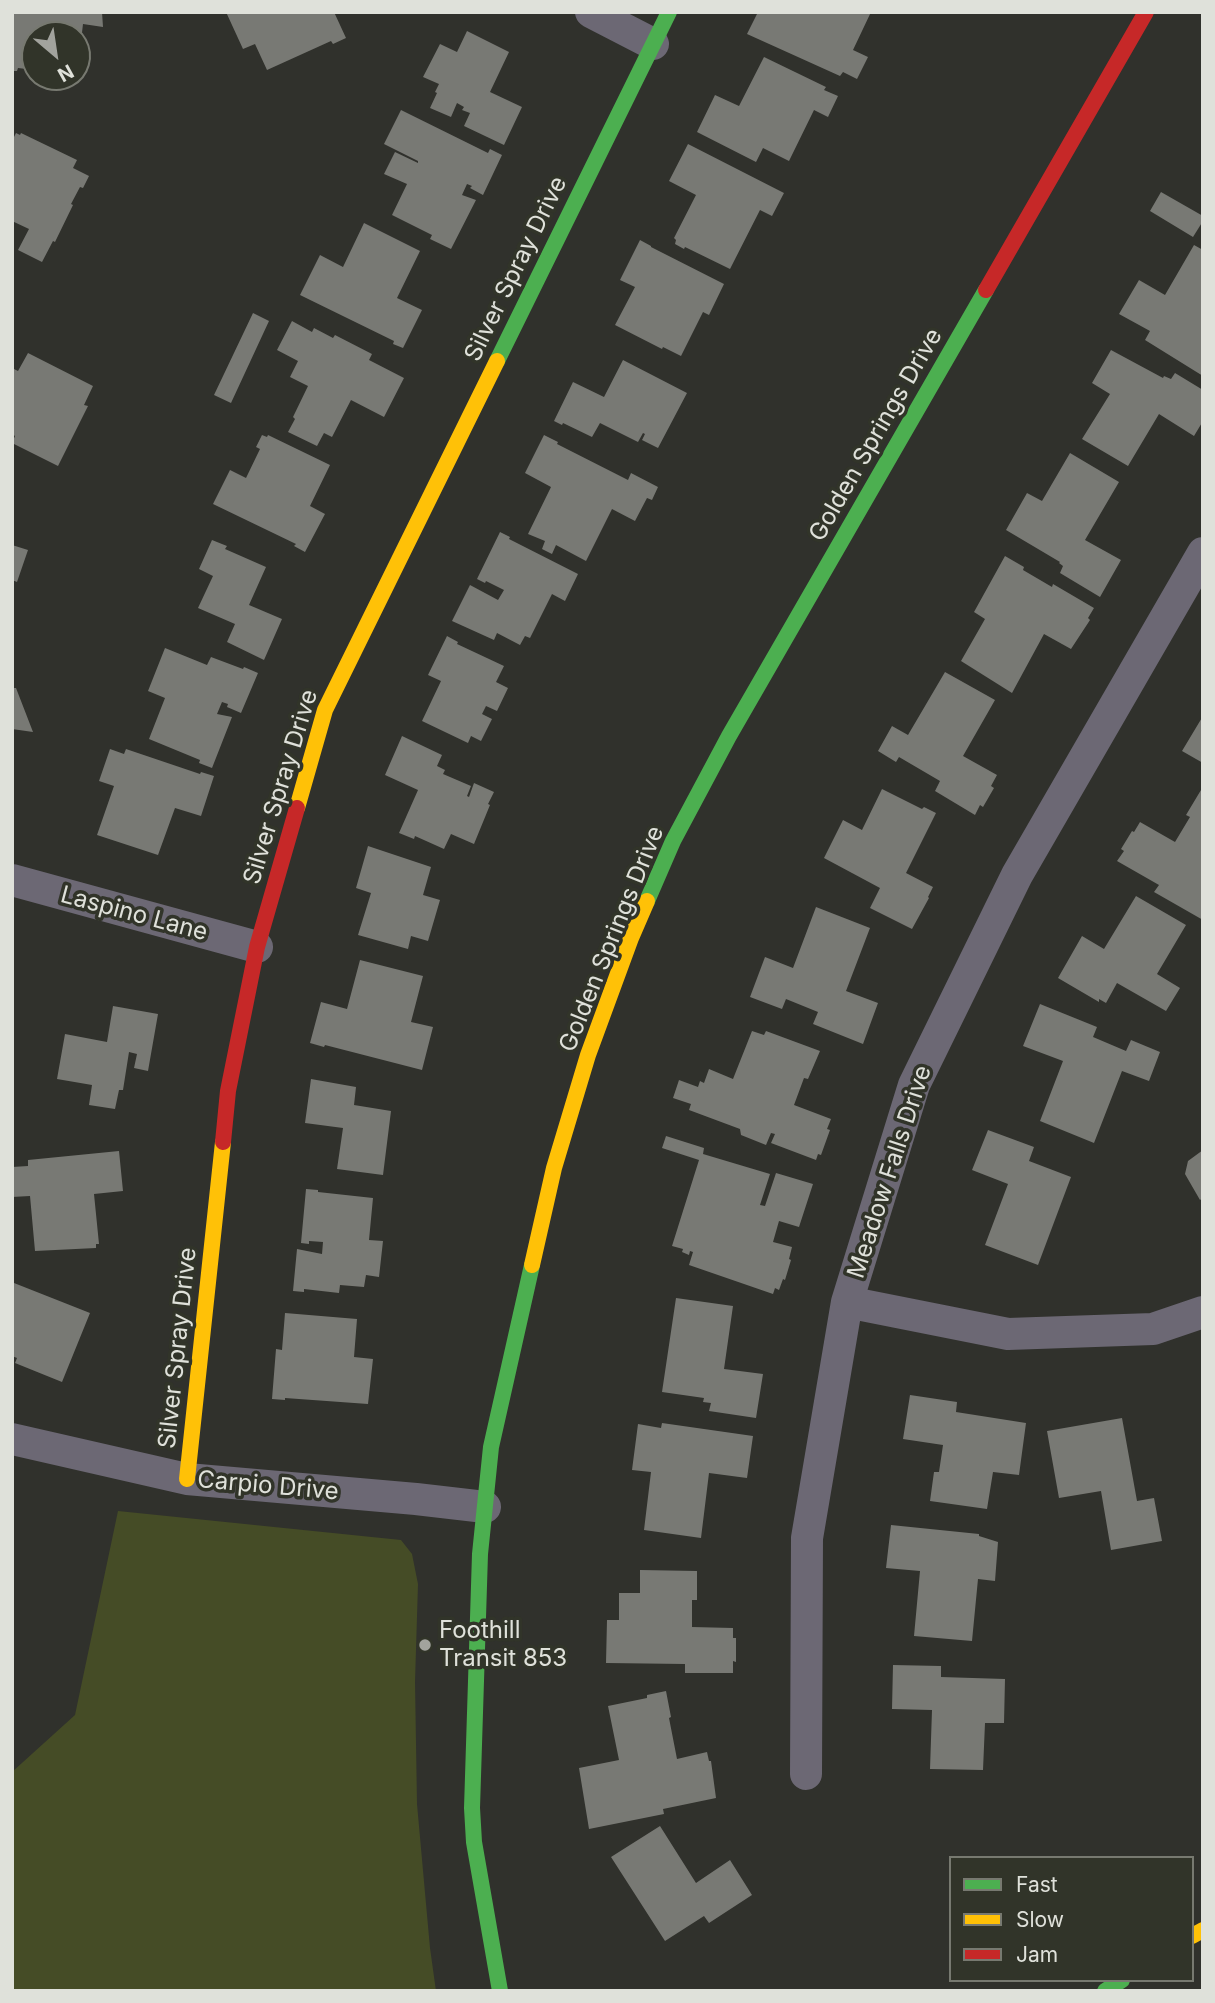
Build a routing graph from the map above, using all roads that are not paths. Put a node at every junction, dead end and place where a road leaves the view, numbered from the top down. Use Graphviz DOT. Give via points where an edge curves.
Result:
graph roads {
  1 [pos="591,12"];
  2 [pos="669,12"];
  3 [pos="1146,12"];
  4 [pos="653,44"];
  5 [pos="1203,553"];
  6 [pos="12,880"];
  7 [pos="257,947"];
  8 [pos="847,1302"];
  9 [pos="1203,1312"];
  10 [pos="12,1439"];
  11 [pos="187,1479"];
  12 [pos="485,1507"];
  13 [pos="806,1774"];
  14 [pos="500,1991"];
  1 -- 4 [label="street"];
  2 -- 4 [label="main road, Silver Spray Drive"];
  3 -- 12 [label="main road, Golden Springs Drive" via="729,736 668,853 588,1055 554,1168 491,1447"];
  4 -- 7 [label="main road, Silver Spray Drive" via="324,709"];
  5 -- 8 [label="street, Meadow Falls Drive" via="1017,875 914,1085"];
  6 -- 7 [label="street, Laspino Lane"];
  7 -- 11 [label="main road, Silver Spray Drive" via="228,1091"];
  8 -- 9 [label="street" via="1008,1334 1153,1329"];
  8 -- 13 [label="street, Meadow Falls Drive" via="807,1538"];
  10 -- 11 [label="street, Carpio Drive"];
  11 -- 12 [label="street, Carpio Drive"];
  12 -- 14 [label="main road, Golden Springs Drive" via="472,1808"];
}
